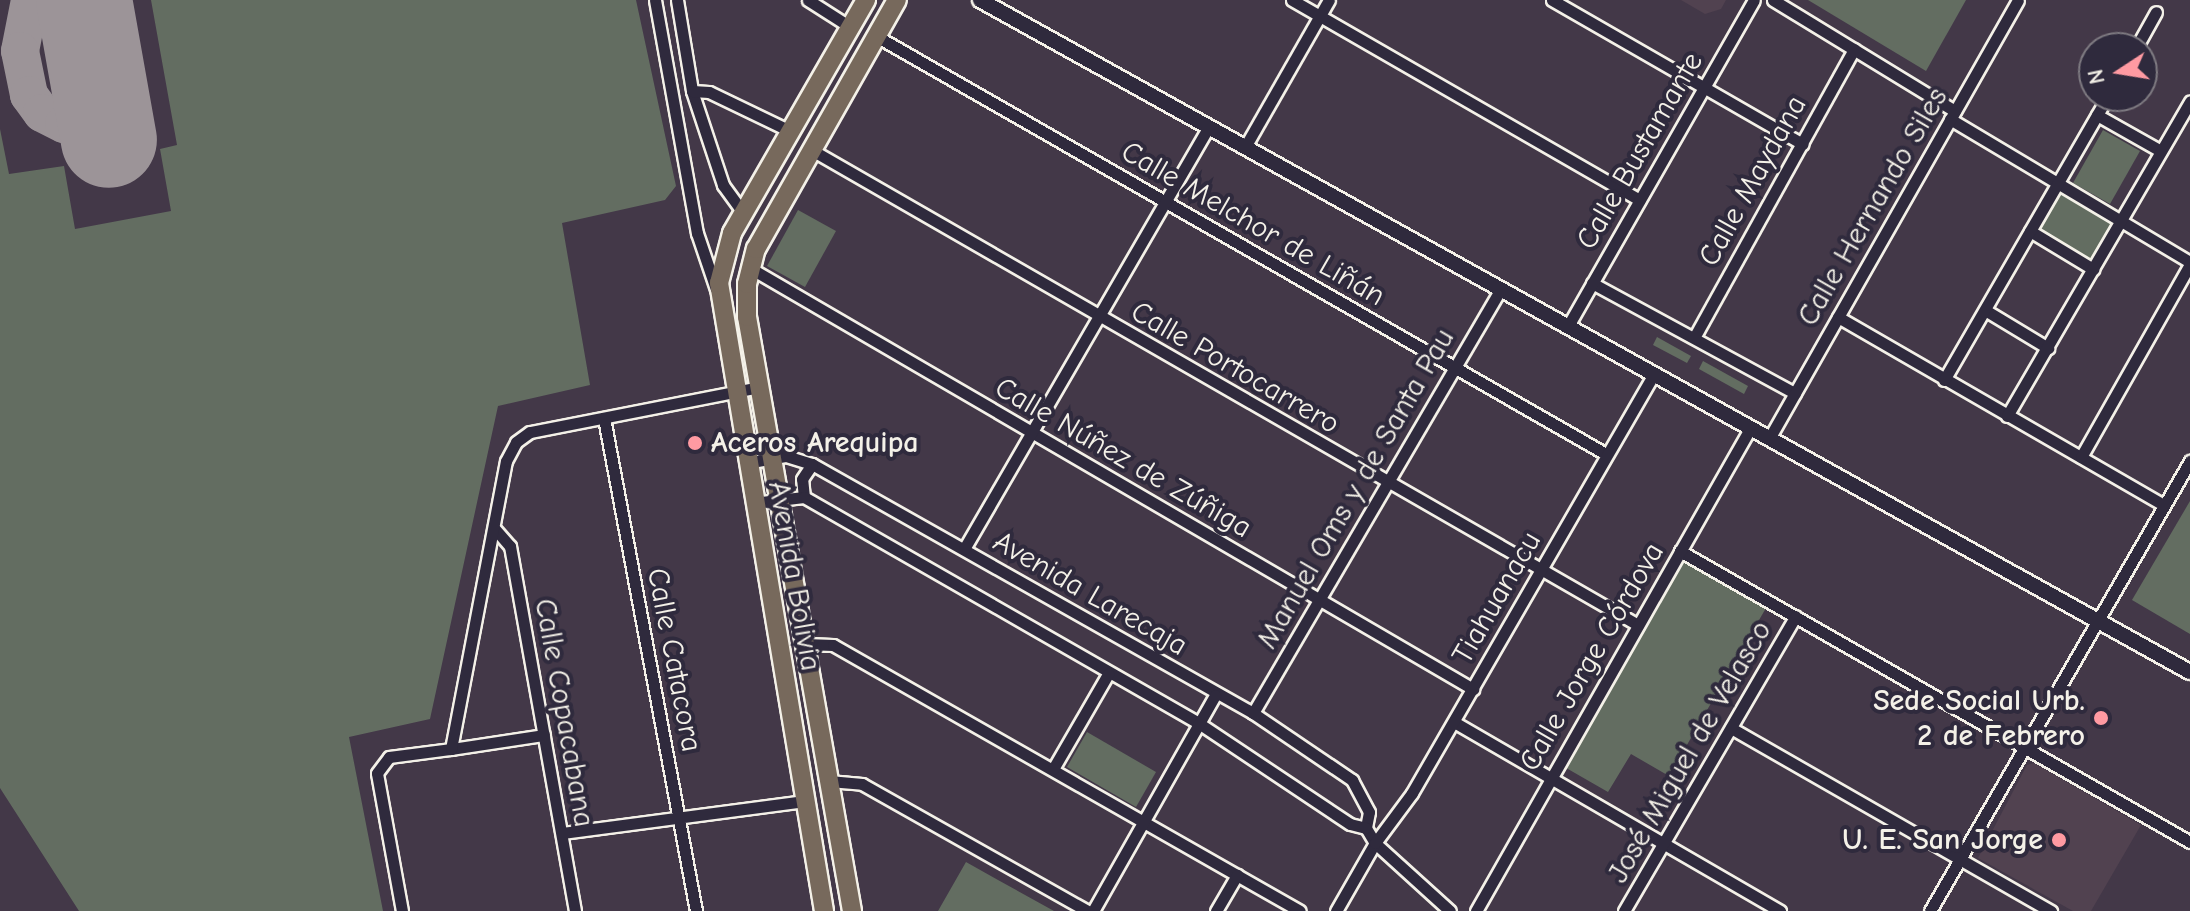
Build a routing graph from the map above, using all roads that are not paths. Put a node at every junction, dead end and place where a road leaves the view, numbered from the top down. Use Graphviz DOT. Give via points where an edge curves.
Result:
graph roads {
  1 [pos="655,0"];
  2 [pos="677,0"];
  3 [pos="808,0"];
  4 [pos="866,0"];
  5 [pos="897,0"];
  6 [pos="980,0"];
  7 [pos="1292,0"];
  8 [pos="1329,0"];
  9 [pos="1552,0"];
  10 [pos="1754,0"];
  11 [pos="1773,0"];
  12 [pos="2018,0"];
  13 [pos="2156,12"];
  14 [pos="1320,16"];
  15 [pos="850,27"];
  16 [pos="2145,32"];
  17 [pos="876,36"];
  18 [pos="1854,49"];
  19 [pos="1704,88"];
  20 [pos="692,91"];
  21 [pos="2190,101"];
  22 [pos="2099,112"];
  23 [pos="1952,115"];
  24 [pos="2097,115"];
  25 [pos="1209,127"];
  26 [pos="790,131"];
  27 [pos="1802,144"];
  28 [pos="1245,147"];
  29 [pos="810,148"];
  30 [pos="2161,151"];
  31 [pos="2057,184"];
  32 [pos="1640,200"];
  33 [pos="1165,201"];
  34 [pos="743,213"];
  35 [pos="2121,222"];
  36 [pos="2030,231"];
  37 [pos="2190,263"];
  38 [pos="750,268"];
  39 [pos="2093,269"];
  40 [pos="1592,283"];
  41 [pos="1501,288"];
  42 [pos="719,297"];
  43 [pos="1985,310"];
  44 [pos="1838,317"];
  45 [pos="1098,318"];
  46 [pos="1568,326"];
  47 [pos="1695,336"];
  48 [pos="2048,348"];
  49 [pos="1455,367"];
  50 [pos="1654,373"];
  51 [pos="1944,380"];
  52 [pos="759,387"];
  53 [pos="734,392"];
  54 [pos="1795,393"];
  55 [pos="2007,416"];
  56 [pos="604,418"];
  57 [pos="1751,427"];
  58 [pos="1032,432"];
  59 [pos="1770,437"];
  60 [pos="1606,454"];
  61 [pos="772,456"];
  62 [pos="2081,457"];
  63 [pos="2190,461"];
  64 [pos="746,463"];
  65 [pos="812,464"];
  66 [pos="1388,482"];
  67 [pos="804,497"];
  68 [pos="780,499"];
  69 [pos="753,503"];
  70 [pos="2164,505"];
  71 [pos="495,529"];
  72 [pos="964,549"];
  73 [pos="1680,551"];
  74 [pos="1541,569"];
  75 [pos="1320,599"];
  76 [pos="1796,616"];
  77 [pos="2098,620"];
  78 [pos="1638,625"];
  79 [pos="805,644"];
  80 [pos="2190,672"];
  81 [pos="1108,674"];
  82 [pos="1473,689"];
  83 [pos="1215,695"];
  84 [pos="1253,713"];
  85 [pos="1454,722"];
  86 [pos="1200,724"];
  87 [pos="1731,728"];
  88 [pos="544,735"];
  89 [pos="2024,748"];
  90 [pos="451,749"];
  91 [pos="1053,769"];
  92 [pos="1552,777"];
  93 [pos="829,781"];
  94 [pos="805,801"];
  95 [pos="680,818"];
  96 [pos="1147,821"];
  97 [pos="1366,828"];
  98 [pos="562,833"];
  99 [pos="1664,842"];
  100 [pos="2190,842"];
  101 [pos="1375,843"];
  102 [pos="1960,859"];
  103 [pos="1237,875"];
  104 [pos="402,911"];
  105 [pos="575,911"];
  106 [pos="696,911"];
  107 [pos="824,911"];
  108 [pos="852,911"];
  109 [pos="1090,911"];
  110 [pos="1216,911"];
  111 [pos="1300,911"];
  112 [pos="1336,911"];
  113 [pos="1450,911"];
  114 [pos="1476,911"];
  115 [pos="1624,911"];
  116 [pos="1780,911"];
  117 [pos="1930,911"];
  118 [pos="2051,911"];
  1 -- 42 [label="street" via="697,233"];
  2 -- 20 [label="street"];
  3 -- 15 [label="street"];
  4 -- 15 [label="main road, Avenida Bolivia"];
  5 -- 17 [label="main road, Avenida Bolivia"];
  6 -- 25 [label="street"];
  7 -- 14 [label="street"];
  8 -- 14 [label="street"];
  9 -- 19 [label="street"];
  10 -- 19 [label="street, Calle Bustamante"];
  11 -- 18 [label="street"];
  12 -- 23 [label="street, Calle Hernando Siles"];
  13 -- 16 [label="street"];
  14 -- 28 [label="street"];
  14 -- 32 [label="street"];
  15 -- 26 [label="main road, Avenida Bolivia"];
  17 -- 29 [label="main road, Avenida Bolivia"];
  17 -- 33 [label="street, Calle Melchor de Liñán"];
  18 -- 23 [label="street"];
  18 -- 27 [label="street, Calle Maydana"];
  19 -- 27 [label="street"];
  19 -- 32 [label="street, Calle Bustamante"];
  20 -- 26 [label="street" via="709,92"];
  20 -- 34 [label="street" via="723,185"];
  21 -- 30 [label="street"];
  22 -- 24 [label="street"];
  23 -- 31 [label="street"];
  23 -- 44 [label="street, Calle Hernando Siles"];
  24 -- 30 [label="street"];
  24 -- 31 [label="street"];
  25 -- 28 [label="street"];
  25 -- 33 [label="street"];
  26 -- 34 [label="main road, Avenida Bolivia"];
  27 -- 47 [label="street, Calle Maydana"];
  28 -- 41 [label="street"];
  29 -- 38 [label="main road, Avenida Bolivia"];
  29 -- 45 [label="street, Calle Portocarrero"];
  30 -- 35 [label="street"];
  31 -- 35 [label="street"];
  31 -- 36 [label="street"];
  32 -- 40 [label="street, Calle Bustamante"];
  33 -- 45 [label="street"];
  33 -- 49 [label="street, Calle Melchor de Liñán"];
  34 -- 42 [label="main road, Avenida Bolivia" via="725,248"];
  35 -- 37 [label="street"];
  35 -- 39 [label="street"];
  36 -- 39 [label="street"];
  36 -- 43 [label="street"];
  37 -- 62 [label="street"];
  38 -- 52 [label="main road, Avenida Bolivia" via="747,317"];
  38 -- 58 [label="street, Calle Núñez de Zúñiga"];
  39 -- 48 [label="street"];
  40 -- 46 [label="street, Calle Bustamante"];
  40 -- 47 [label="street"];
  41 -- 46 [label="street"];
  41 -- 49 [label="street, Manuel Oms y de Santa Pau"];
  42 -- 53 [label="main road, Avenida Bolivia"];
  43 -- 48 [label="street"];
  43 -- 51 [label="street"];
  44 -- 51 [label="street"];
  44 -- 54 [label="street, Calle Hernando Siles"];
  45 -- 58 [label="street"];
  45 -- 66 [label="street, Calle Portocarrero"];
  46 -- 50 [label="street"];
  47 -- 54 [label="street"];
  48 -- 55 [label="street"];
  49 -- 60 [label="street, Calle Melchor de Liñán"];
  49 -- 66 [label="street, Manuel Oms y de Santa Pau"];
  50 -- 57 [label="street"];
  50 -- 60 [label="street, Tiahuanacu"];
  51 -- 55 [label="street"];
  52 -- 53 [label="street"];
  52 -- 61 [label="main road, Avenida Bolivia"];
  53 -- 56 [label="street"];
  53 -- 64 [label="main road, Avenida Bolivia"];
  54 -- 59 [label="street, Calle Hernando Siles"];
  55 -- 62 [label="street"];
  56 -- 71 [label="street" via="530,432 516,442 506,461"];
  56 -- 95 [label="street, Calle Catacora"];
  57 -- 59 [label="street"];
  57 -- 73 [label="street, Calle Jorge Córdova"];
  58 -- 72 [label="street"];
  58 -- 75 [label="street, Calle Núñez de Zúñiga"];
  59 -- 77 [label="street"];
  60 -- 74 [label="street, Tiahuanacu"];
  61 -- 64 [label="street, Avenida Larecaja"];
  61 -- 65 [label="street, Avenida Larecaja"];
  61 -- 68 [label="main road, Avenida Bolivia"];
  62 -- 70 [label="street"];
  63 -- 70 [label="street"];
  64 -- 69 [label="main road, Avenida Bolivia"];
  65 -- 67 [label="street" via="802,479"];
  65 -- 72 [label="street, Avenida Larecaja"];
  66 -- 74 [label="street, Calle Portocarrero"];
  66 -- 75 [label="street, Manuel Oms y de Santa Pau"];
  67 -- 68 [label="street"];
  67 -- 81 [label="street, Avenida Larecaja"];
  68 -- 69 [label="street"];
  68 -- 79 [label="main road, Avenida Bolivia"];
  69 -- 94 [label="main road, Avenida Bolivia"];
  70 -- 77 [label="street"];
  71 -- 88 [label="street, Calle Copacabana" via="510,546"];
  71 -- 90 [label="street"];
  72 -- 83 [label="street, Avenida Larecaja"];
  73 -- 76 [label="street"];
  73 -- 78 [label="street, Calle Jorge Córdova"];
  74 -- 78 [label="street, Calle Portocarrero"];
  74 -- 82 [label="street, Tiahuanacu"];
  75 -- 82 [label="street, Calle Núñez de Zúñiga"];
  75 -- 84 [label="street, Manuel Oms y de Santa Pau"];
  76 -- 87 [label="street, José Miguel de Velasco"];
  76 -- 89 [label="street"];
  77 -- 80 [label="street"];
  77 -- 89 [label="street"];
  78 -- 92 [label="street, Calle Jorge Córdova"];
  79 -- 91 [label="street" via="833,645"];
  79 -- 93 [label="main road, Avenida Bolivia"];
  81 -- 86 [label="street, Avenida Larecaja"];
  81 -- 91 [label="street"];
  82 -- 85 [label="street, Tiahuanacu"];
  83 -- 84 [label="street, Avenida Larecaja"];
  83 -- 86 [label="street"];
  84 -- 97 [label="street, Avenida Larecaja" via="1352,780 1369,812"];
  85 -- 92 [label="street"];
  85 -- 101 [label="street, Tiahuanacu"];
  86 -- 96 [label="street"];
  86 -- 97 [label="street, Avenida Larecaja" via="1350,824"];
  87 -- 99 [label="street, José Miguel de Velasco"];
  87 -- 102 [label="street"];
  88 -- 90 [label="street"];
  88 -- 98 [label="street, Calle Copacabana"];
  89 -- 100 [label="street"];
  89 -- 102 [label="street"];
  90 -- 104 [label="street" via="389,757 377,773"];
  91 -- 96 [label="street"];
  92 -- 99 [label="street"];
  92 -- 114 [label="street, Calle Jorge Córdova"];
  93 -- 108 [label="main road, Avenida Bolivia"];
  93 -- 109 [label="street" via="862,784"];
  94 -- 95 [label="street"];
  94 -- 107 [label="main road, Avenida Bolivia"];
  95 -- 98 [label="street"];
  95 -- 106 [label="street, Calle Catacora"];
  96 -- 103 [label="street"];
  96 -- 109 [label="street"];
  97 -- 101 [label="street, Avenida Larecaja"];
  98 -- 105 [label="street, Calle Copacabana"];
  99 -- 115 [label="street, José Miguel de Velasco"];
  99 -- 116 [label="street"];
  101 -- 112 [label="street, Tiahuanacu"];
  101 -- 113 [label="street, Avenida Larecaja"];
  102 -- 117 [label="street"];
  102 -- 118 [label="street"];
  103 -- 110 [label="street"];
  103 -- 111 [label="street"];
}
